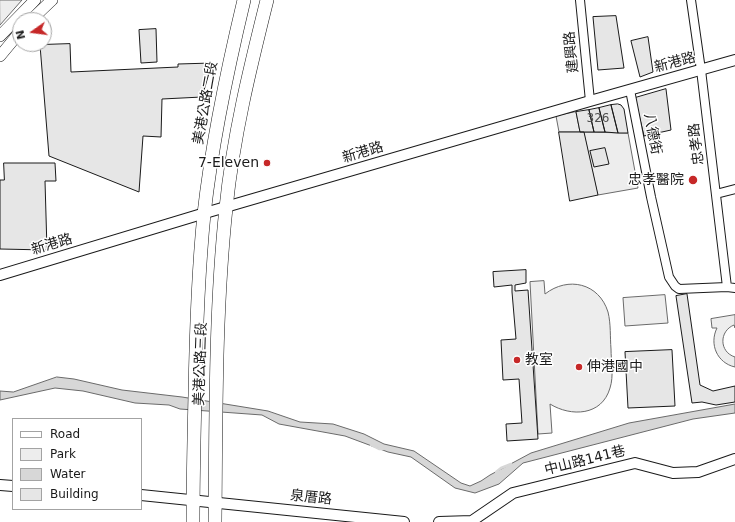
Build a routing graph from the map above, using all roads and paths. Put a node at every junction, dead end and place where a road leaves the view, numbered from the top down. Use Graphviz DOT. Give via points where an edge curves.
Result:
graph roads {
  1 [pos="35,0"];
  2 [pos="52,0"];
  3 [pos="244,0"];
  4 [pos="267,0"];
  5 [pos="580,0"];
  6 [pos="691,0"];
  7 [pos="39,12"];
  8 [pos="0,36"];
  9 [pos="12,42"];
  10 [pos="0,56"];
  11 [pos="735,60"];
  12 [pos="701,70"];
  13 [pos="630,90"];
  14 [pos="590,101"];
  15 [pos="735,189"];
  16 [pos="716,194"];
  17 [pos="226,208"];
  18 [pos="204,213"];
  19 [pos="0,275"];
  20 [pos="731,288"];
  21 [pos="735,459"];
  22 [pos="0,485"];
  23 [pos="12,486"];
  24 [pos="142,495"];
  25 [pos="193,500"];
  26 [pos="215,502"];
  27 [pos="472,521"];
  28 [pos="193,522"];
  29 [pos="215,522"];
  30 [pos="404,522"];
  31 [pos="439,522"];
  1 -- 8 [label="main road"];
  2 -- 7 [label="main road"];
  3 -- 18 [label="main road, 美港公路二段" via="226,73"];
  4 -- 17 [label="main road" via="250,67"];
  5 -- 14 [label="street, 建興路"];
  6 -- 12 [label="street, 忠孝路"];
  9 -- 10 [label="main road"];
  11 -- 12 [label="street, 新港路"];
  12 -- 13 [label="street, 新港路"];
  12 -- 16 [label="street, 忠孝路"];
  13 -- 14 [label="street, 新港路"];
  13 -- 20 [label="street, 八德街" via="669,277 679,289"];
  14 -- 17 [label="street, 新港路"];
  15 -- 16 [label="street"];
  16 -- 20 [label="street, 忠孝路"];
  17 -- 18 [label="street, 新港路"];
  17 -- 26 [label="main road, 美港公路三段" via="215,406"];
  18 -- 19 [label="street, 新港路"];
  18 -- 25 [label="main road, 美港公路三段" via="199,287"];
  21 -- 27 [label="street, 中山路141巷" via="698,472 673,472 628,464 513,494"];
  22 -- 23 [label="street"];
  24 -- 25 [label="street, 泉厝路"];
  25 -- 26 [label="street, 泉厝路"];
  25 -- 28 [label="main road, 美港公路三段"];
  26 -- 29 [label="main road, 美港公路三段"];
  26 -- 30 [label="street, 泉厝路"];
  27 -- 31 [label="street"];
}
